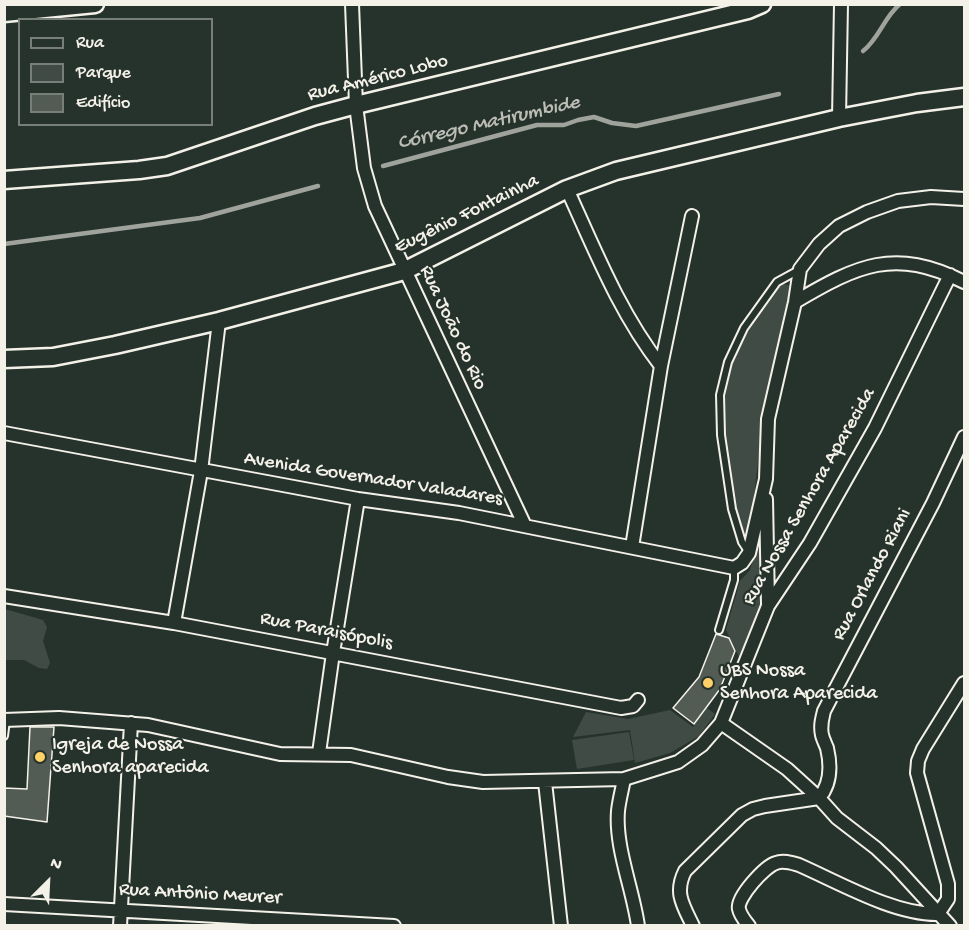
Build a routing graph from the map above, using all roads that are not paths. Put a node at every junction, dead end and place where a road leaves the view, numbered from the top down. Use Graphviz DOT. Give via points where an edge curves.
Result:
graph roads {
  1 [pos="352,4"];
  2 [pos="762,4"];
  3 [pos="841,4"];
  4 [pos="87,5"];
  5 [pos="4,13"];
  6 [pos="964,97"];
  7 [pos="356,105"];
  8 [pos="839,118"];
  9 [pos="4,180"];
  10 [pos="567,189"];
  11 [pos="964,200"];
  12 [pos="692,216"];
  13 [pos="800,269"];
  14 [pos="404,271"];
  15 [pos="950,275"];
  16 [pos="964,282"];
  17 [pos="795,302"];
  18 [pos="219,321"];
  19 [pos="4,359"];
  20 [pos="661,366"];
  21 [pos="4,433"];
  22 [pos="964,437"];
  23 [pos="201,471"];
  24 [pos="766,479"];
  25 [pos="358,500"];
  26 [pos="525,526"];
  27 [pos="632,547"];
  28 [pos="749,553"];
  29 [pos="734,568"];
  30 [pos="4,596"];
  31 [pos="768,606"];
  32 [pos="174,623"];
  33 [pos="719,630"];
  34 [pos="333,653"];
  35 [pos="964,683"];
  36 [pos="638,700"];
  37 [pos="5,720"];
  38 [pos="131,723"];
  39 [pos="721,723"];
  40 [pos="4,736"];
  41 [pos="319,753"];
  42 [pos="624,779"];
  43 [pos="545,782"];
  44 [pos="819,798"];
  45 [pos="4,904"];
  46 [pos="120,910"];
  47 [pos="938,914"];
  48 [pos="120,926"];
  49 [pos="394,926"];
  50 [pos="561,926"];
  51 [pos="638,926"];
  52 [pos="693,926"];
  53 [pos="748,926"];
  54 [pos="950,926"];
  1 -- 7 [label="street, Rua João do Rio"];
  2 -- 7 [label="main road, Rua Américo Lobo"];
  3 -- 8 [label="street"];
  4 -- 5 [label="main road"];
  6 -- 8 [label="main road, Eugênio Fontainha"];
  7 -- 9 [label="main road, Rua Américo Lobo" via="167,166"];
  7 -- 14 [label="street, Rua João do Rio" via="364,168 375,206"];
  8 -- 10 [label="main road, Eugênio Fontainha" via="616,171"];
  10 -- 14 [label="main road, Eugênio Fontainha"];
  10 -- 20 [label="street" via="622,309"];
  11 -- 13 [label="street" via="931,197 898,201 867,212 839,226"];
  12 -- 20 [label="street"];
  13 -- 17 [label="street"];
  13 -- 28 [label="lane" via="777,282 744,328 728,362 720,395 721,435 732,509"];
  14 -- 18 [label="main road, Eugênio Fontainha"];
  14 -- 26 [label="street, Rua João do Rio"];
  15 -- 16 [label="street"];
  15 -- 17 [label="street" via="922,265 894,262 834,279"];
  15 -- 31 [label="street, Rua Nossa Senhora Aparecida" via="875,429 810,543"];
  17 -- 24 [label="street" via="768,419"];
  18 -- 19 [label="main road, Eugênio Fontainha" via="53,357"];
  18 -- 23 [label="street"];
  20 -- 27 [label="street"];
  21 -- 23 [label="street, Avenida Governador Valadares"];
  22 -- 44 [label="street, Rua Orlando Riani" via="824,711 822,736 830,772"];
  23 -- 25 [label="street, Avenida Governador Valadares"];
  23 -- 32 [label="street"];
  24 -- 28 [label="street"];
  24 -- 31 [label="street"];
  25 -- 26 [label="street, Avenida Governador Valadares"];
  25 -- 34 [label="street"];
  26 -- 27 [label="street, Avenida Governador Valadares"];
  27 -- 29 [label="street, Avenida Governador Valadares"];
  28 -- 29 [label="street"];
  29 -- 33 [label="lane"];
  30 -- 32 [label="street, Rua Paraisópolis"];
  31 -- 39 [label="street, Rua Nossa Senhora Aparecida"];
  32 -- 34 [label="street, Rua Paraisópolis"];
  34 -- 36 [label="street, Rua Paraisópolis" via="621,708 633,706"];
  34 -- 41 [label="street"];
  35 -- 47 [label="street" via="918,761 921,790 948,884 948,899"];
  37 -- 38 [label="street, Rua Nossa Senhora Aparecida" via="59,718"];
  37 -- 40 [label="lane"];
  38 -- 41 [label="street, Rua Nossa Senhora Aparecida" via="280,754"];
  38 -- 46 [label="street"];
  39 -- 42 [label="street, Rua Nossa Senhora Aparecida" via="702,745 678,762"];
  39 -- 44 [label="street" via="761,749"];
  41 -- 43 [label="street, Rua Nossa Senhora Aparecida" via="351,754 483,782"];
  42 -- 43 [label="street, Rua Nossa Senhora Aparecida"];
  42 -- 51 [label="street" via="618,812 620,842"];
  43 -- 50 [label="street"];
  44 -- 47 [label="street" via="896,867"];
  44 -- 52 [label="street" via="753,809 685,871 679,881 679,892"];
  45 -- 46 [label="street, Rua Antônio Meurer"];
  46 -- 48 [label="street"];
  46 -- 49 [label="street, Rua Antônio Meurer"];
  47 -- 53 [label="street" via="903,911 799,865 777,862 767,867 739,901 738,908"];
  47 -- 54 [label="street"];
}
